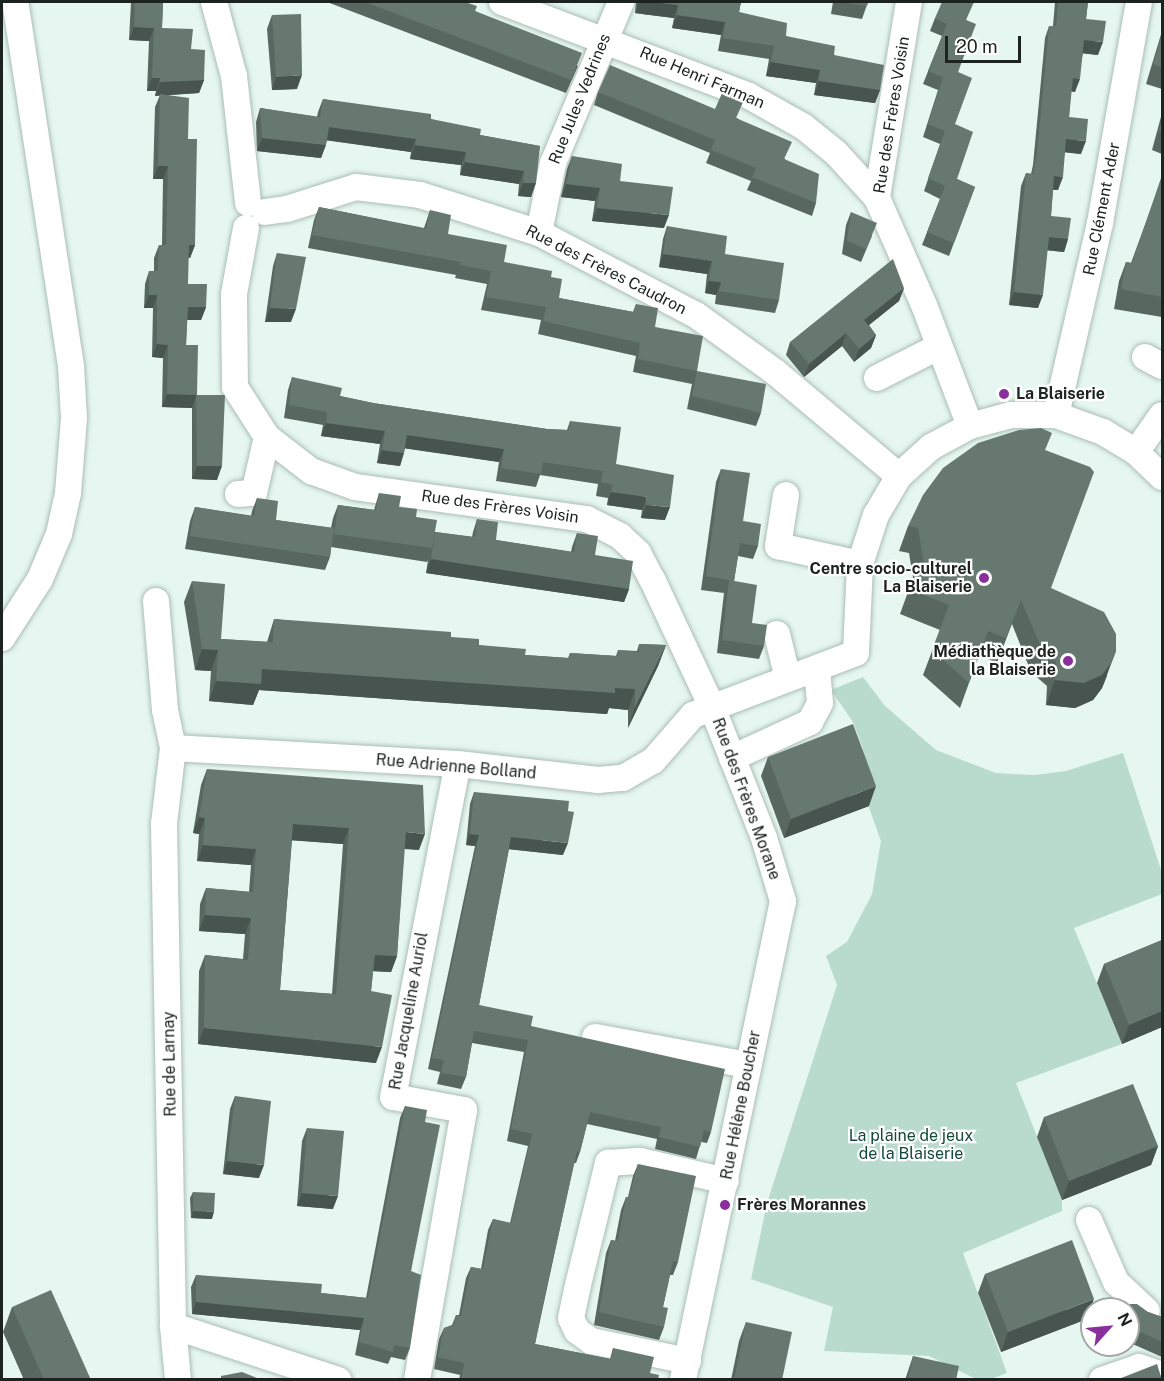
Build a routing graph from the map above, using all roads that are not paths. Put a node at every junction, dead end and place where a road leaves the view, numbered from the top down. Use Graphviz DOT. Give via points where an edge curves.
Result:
graph roads {
  1 [pos="15,2"];
  2 [pos="214,2"];
  3 [pos="502,2"];
  4 [pos="621,2"];
  5 [pos="909,2"];
  6 [pos="1139,2"];
  7 [pos="604,38"];
  8 [pos="877,198"];
  9 [pos="253,215"];
  10 [pos="539,233"];
  11 [pos="938,347"];
  12 [pos="877,378"];
  13 [pos="1056,415"];
  14 [pos="1162,415"];
  15 [pos="970,426"];
  16 [pos="267,437"];
  17 [pos="1136,452"];
  18 [pos="899,476"];
  19 [pos="1162,477"];
  20 [pos="238,494"];
  21 [pos="786,495"];
  22 [pos="860,564"];
  23 [pos="156,602"];
  24 [pos="777,634"];
  25 [pos="2,639"];
  26 [pos="817,669"];
  27 [pos="788,679"];
  28 [pos="712,706"];
  29 [pos="173,748"];
  30 [pos="732,758"];
  31 [pos="458,764"];
  32 [pos="783,901"];
  33 [pos="596,1037"];
  34 [pos="748,1065"];
  35 [pos="726,1180"];
  36 [pos="1089,1220"];
  37 [pos="1147,1311"];
  38 [pos="173,1326"];
  39 [pos="686,1370"];
  40 [pos="1162,1374"];
  41 [pos="178,1380"];
  42 [pos="338,1380"];
  43 [pos="417,1380"];
  44 [pos="1102,1380"];
  1 -- 25 [label="street" via="71,366 74,418 68,493 59,534 40,579"];
  2 -- 9 [label="street, Rue des Frères Voisin" via="234,76"];
  3 -- 7 [label="street, Rue Henri Farman" via="581,34"];
  4 -- 7 [label="street, Rue Jules Vedrines"];
  5 -- 8 [label="street, Rue des Frères Voisin"];
  6 -- 13 [label="street, Rue Clément Ader" via="1100,223"];
  7 -- 8 [label="street, Rue Henri Farman" via="749,96 804,127 836,153"];
  7 -- 10 [label="street, Rue Jules Vedrines" via="553,163"];
  8 -- 11 [label="street, Rue des Frères Voisin"];
  9 -- 10 [label="street, Rue des Frères Caudron" via="287,209 356,187 420,195"];
  9 -- 16 [label="street, Rue des Frères Voisin" via="234,294 235,387"];
  10 -- 18 [label="street, Rue des Frères Caudron" via="696,315 775,372"];
  11 -- 12 [label="street"];
  11 -- 15 [label="street, Rue des Frères Voisin"];
  13 -- 15 [label="street" via="1011,415"];
  13 -- 17 [label="street" via="1103,432"];
  14 -- 17 [label="street"];
  15 -- 18 [label="street" via="931,447"];
  16 -- 20 [label="street" via="254,493"];
  16 -- 28 [label="street, Rue des Frères Voisin" via="311,471 355,487 587,519 620,536 638,553 653,580"];
  17 -- 19 [label="street"];
  18 -- 22 [label="street" via="876,514"];
  21 -- 22 [label="street" via="778,546"];
  22 -- 26 [label="street, Rue des Frères Morane" via="856,653"];
  23 -- 29 [label="street, Rue de Larnay" via="165,710"];
  24 -- 27 [label="street"];
  26 -- 27 [label="street, Rue des Frères Morane"];
  26 -- 30 [label="street" via="820,703 810,722"];
  27 -- 28 [label="street, Rue des Frères Morane"];
  28 -- 30 [label="street, Rue des Frères Morane"];
  28 -- 31 [label="street, Rue Adrienne Bolland" via="693,715 653,761 623,778 598,780"];
  29 -- 31 [label="street, Rue Adrienne Bolland"];
  29 -- 38 [label="street, Rue de Larnay" via="164,824"];
  30 -- 32 [label="street, Rue des Frères Morane"];
  31 -- 43 [label="street, Rue Jacqueline Auriol" via="393,1097 464,1110"];
  32 -- 34 [label="street, Rue Hélène Boucher"];
  33 -- 34 [label="street"];
  34 -- 35 [label="street, Rue Hélène Boucher"];
  35 -- 39 [label="street, Rue Hélène Boucher"];
  35 -- 39 [label="street" via="640,1161 608,1163 575,1296 571,1318 577,1331 591,1341"];
  36 -- 37 [label="street" via="1116,1282"];
  38 -- 41 [label="street, Rue de Larnay"];
  38 -- 42 [label="street"];
  40 -- 44 [label="street" via="1139,1367"];
}
